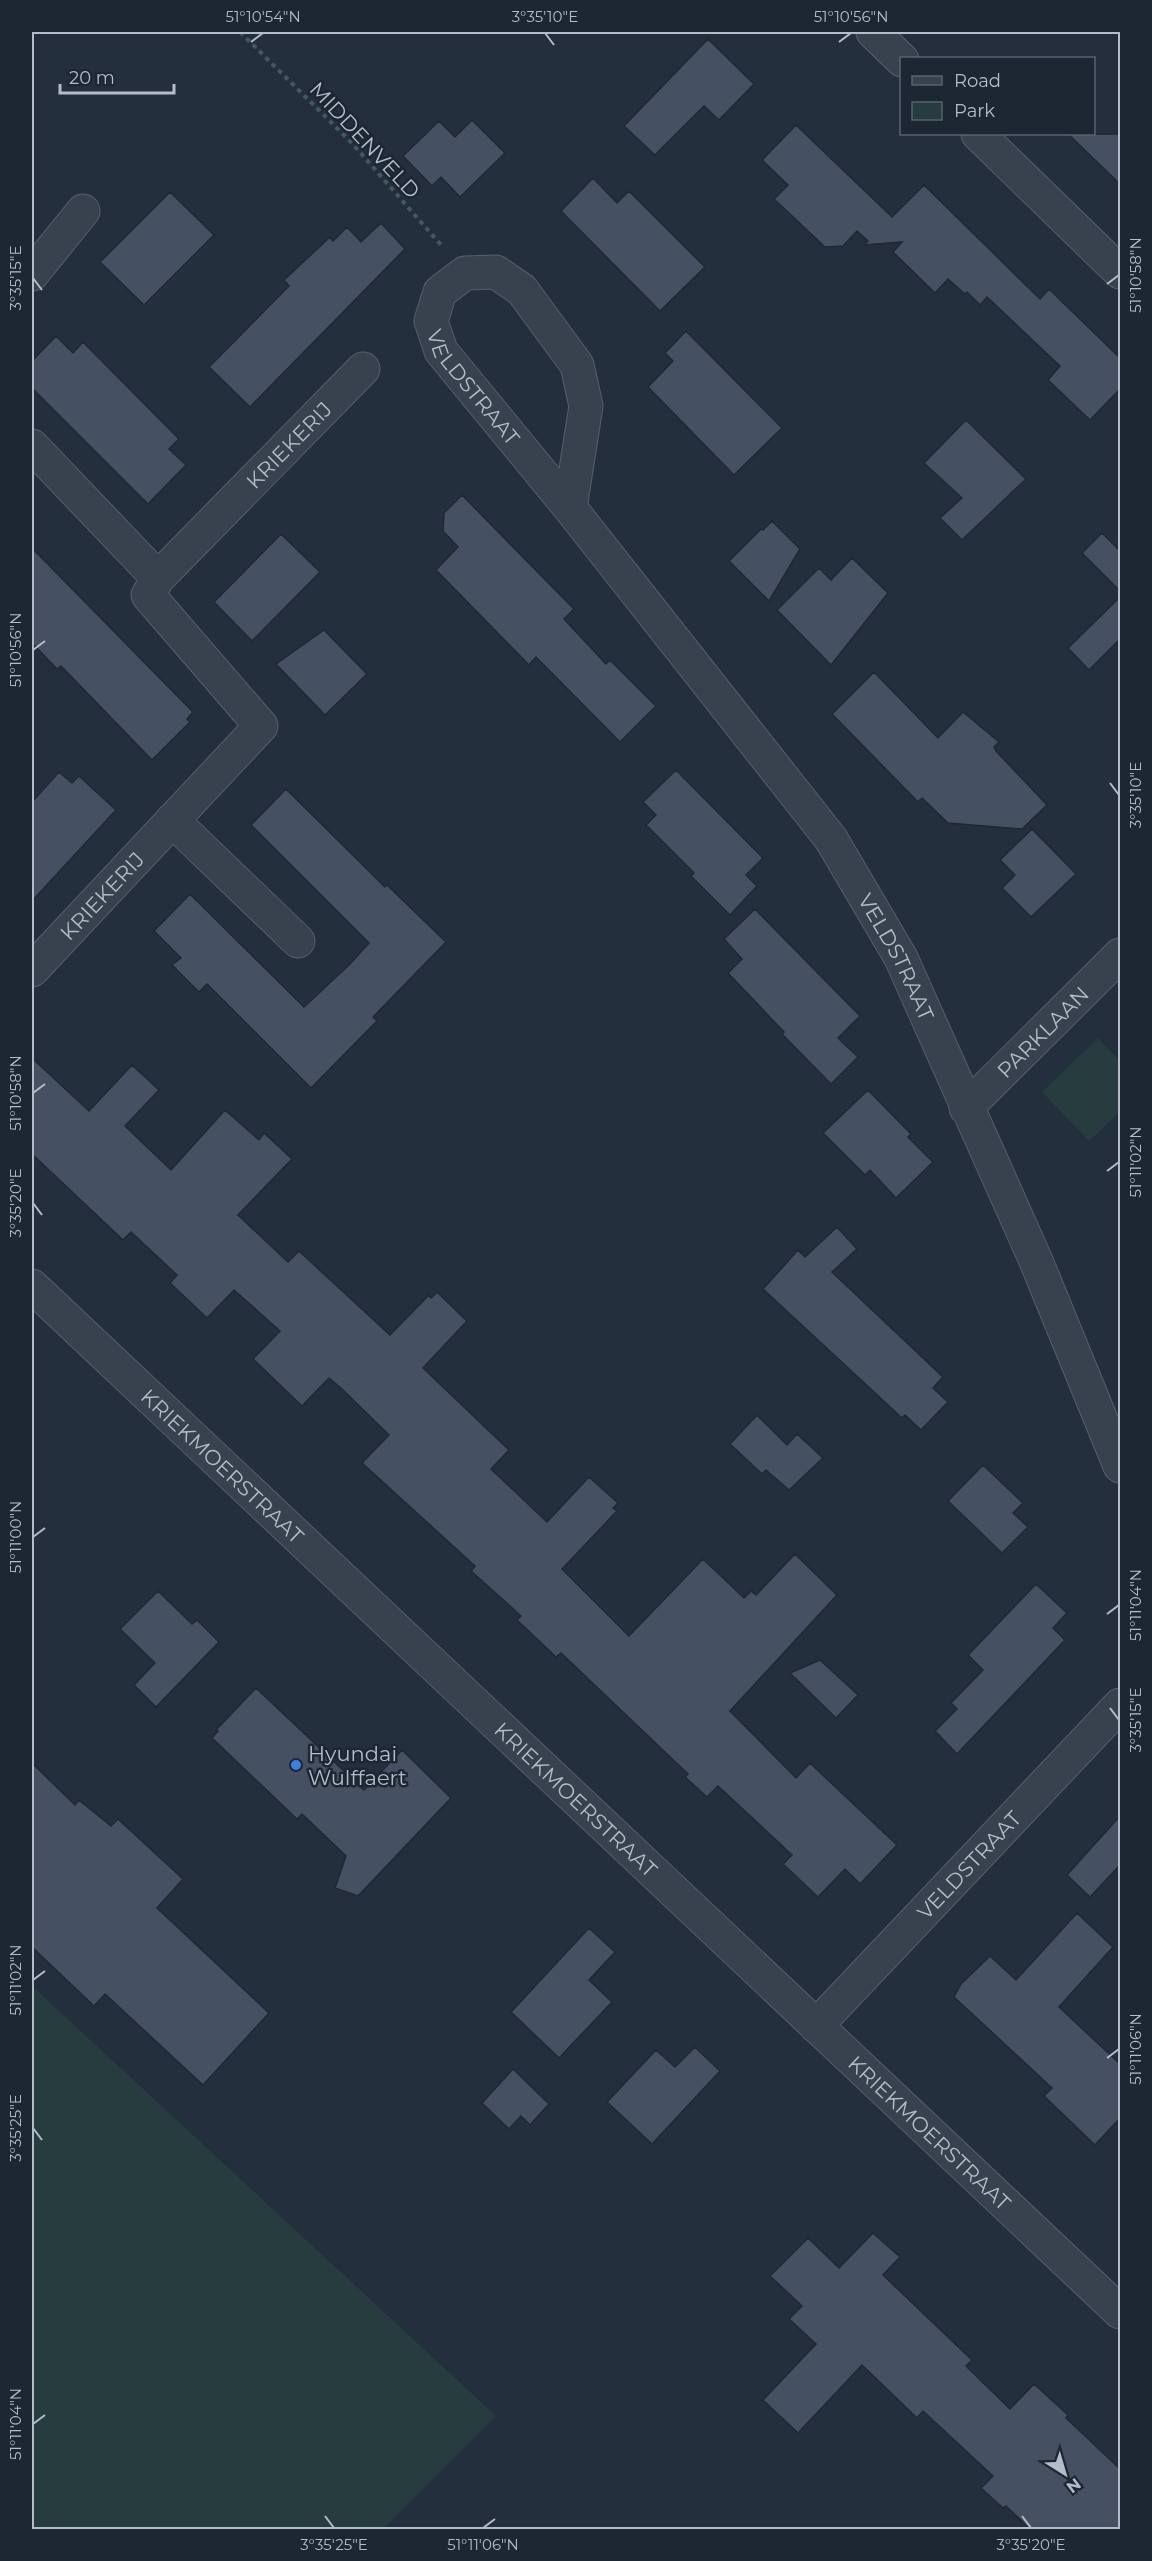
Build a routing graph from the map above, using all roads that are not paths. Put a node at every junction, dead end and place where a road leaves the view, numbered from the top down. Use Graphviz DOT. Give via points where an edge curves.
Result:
graph roads {
  1 [pos="873,32"];
  2 [pos="900,58"];
  3 [pos="979,135"];
  4 [pos="83,212"];
  5 [pos="1120,272"];
  6 [pos="32,274"];
  7 [pos="363,369"];
  8 [pos="32,446"];
  9 [pos="570,508"];
  10 [pos="158,578"];
  11 [pos="172,820"];
  12 [pos="298,941"];
  13 [pos="1120,955"];
  14 [pos="32,970"];
  15 [pos="966,1108"];
  16 [pos="32,1286"];
  17 [pos="1120,1466"];
  18 [pos="1120,1705"];
  19 [pos="816,2026"];
  20 [pos="1120,2312"];
  1 -- 2 [label="street"];
  3 -- 5 [label="street"];
  4 -- 6 [label="street"];
  7 -- 10 [label="street, KRIEKERIJ"];
  8 -- 10 [label="street"];
  9 -- 9 [label="street, VELDSTRAAT" via="586,406 577,365 522,290 496,272 465,273 440,292 430,321 441,351"];
  9 -- 15 [label="street, VELDSTRAAT" via="831,839 901,958"];
  10 -- 11 [label="street, KRIEKERIJ" via="148,595 261,726"];
  11 -- 12 [label="street"];
  11 -- 14 [label="street, KRIEKERIJ"];
  13 -- 15 [label="street, PARKLAAN"];
  15 -- 17 [label="street, VELDSTRAAT" via="1036,1262"];
  16 -- 19 [label="street, KRIEKMOERSTRAAT"];
  18 -- 19 [label="street, VELDSTRAAT"];
  19 -- 20 [label="street, KRIEKMOERSTRAAT"];
}
